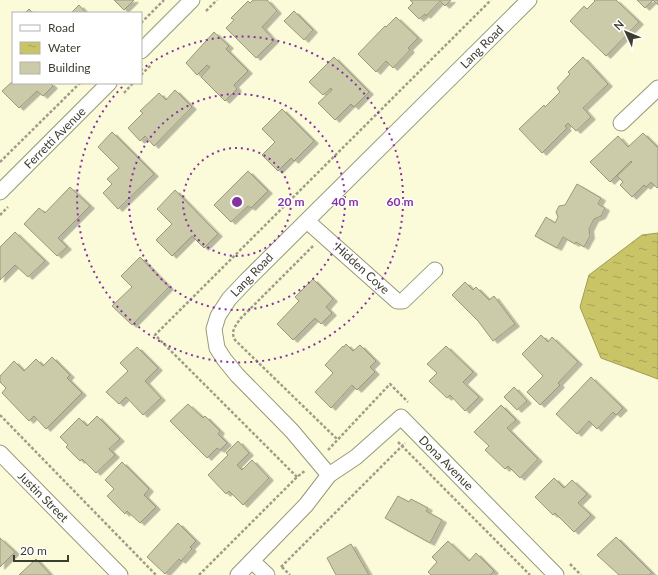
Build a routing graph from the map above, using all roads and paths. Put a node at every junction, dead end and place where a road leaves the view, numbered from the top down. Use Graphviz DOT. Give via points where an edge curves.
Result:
graph roads {
  1 [pos="164,0"];
  2 [pos="192,0"];
  3 [pos="529,0"];
  4 [pos="142,22"];
  5 [pos="142,50"];
  6 [pos="79,84"];
  7 [pos="108,84"];
  8 [pos="658,88"];
  9 [pos="621,123"];
  10 [pos="0,162"];
  11 [pos="0,192"];
  12 [pos="307,221"];
  13 [pos="323,236"];
  14 [pos="435,270"];
  15 [pos="412,405"];
  16 [pos="0,415"];
  17 [pos="386,430"];
  18 [pos="416,433"];
  19 [pos="338,440"];
  20 [pos="402,446"];
  21 [pos="0,453"];
  22 [pos="317,461"];
  23 [pos="329,475"];
  24 [pos="252,561"];
  25 [pos="570,564"];
  26 [pos="272,573"];
  27 [pos="120,575"];
  28 [pos="156,575"];
  29 [pos="199,575"];
  30 [pos="238,575"];
  31 [pos="530,575"];
  32 [pos="556,575"];
  33 [pos="581,575"];
  1 -- 4 [label="path"];
  2 -- 5 [label="street"];
  3 -- 12 [label="street, Lang Road"];
  6 -- 10 [label="path"];
  7 -- 11 [label="street, Ferretti Avenue"];
  8 -- 9 [label="street"];
  12 -- 13 [label="street, Hidden Cove"];
  12 -- 22 [label="street, Lang Road" via="229,299 218,316 214,329 217,348 224,359"];
  13 -- 14 [label="street, Hidden Cove" via="397,301 403,301"];
  13 -- 19 [label="path" via="241,318 233,330 233,336"];
  15 -- 19 [label="path" via="390,384"];
  16 -- 28 [label="path"];
  17 -- 18 [label="street, Dona Avenue" via="400,417"];
  17 -- 20 [label="path"];
  17 -- 23 [label="street, Dona Avenue" via="356,457"];
  18 -- 20 [label="path"];
  18 -- 32 [label="street, Dona Avenue"];
  19 -- 22 [label="path"];
  20 -- 26 [label="path"];
  20 -- 31 [label="path"];
  21 -- 27 [label="street, Justin Street"];
  22 -- 23 [label="street, Lang Road"];
  22 -- 29 [label="path" via="297,477"];
  23 -- 24 [label="street" via="306,505"];
  24 -- 26 [label="street"];
  24 -- 30 [label="street"];
  25 -- 33 [label="path"];
}
